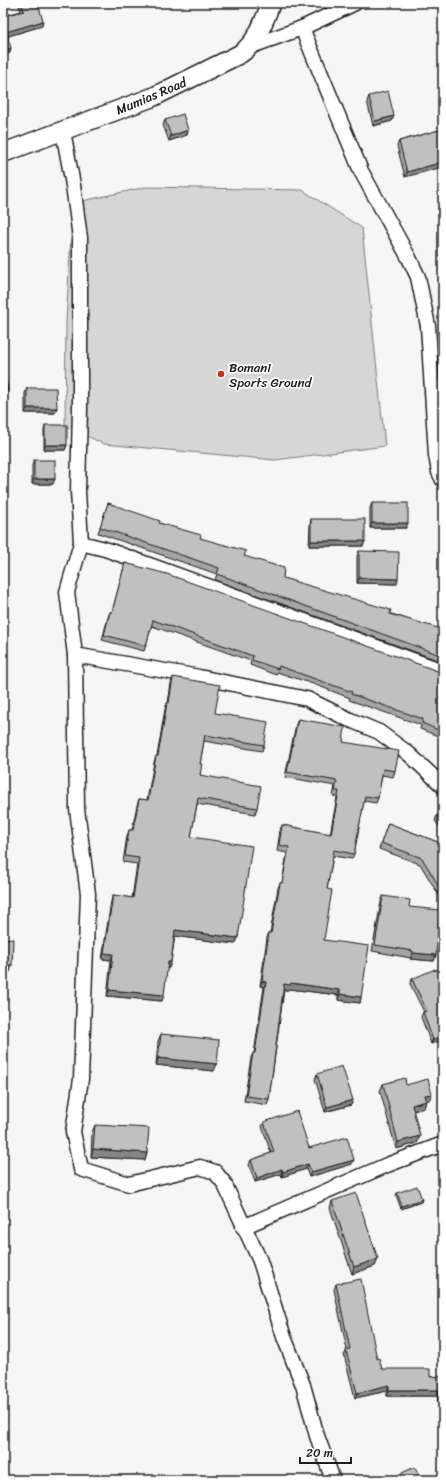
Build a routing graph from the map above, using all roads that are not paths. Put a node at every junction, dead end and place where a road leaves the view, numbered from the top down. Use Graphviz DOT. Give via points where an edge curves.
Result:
graph roads {
  1 [pos="355,3"];
  2 [pos="270,4"];
  3 [pos="302,28"];
  4 [pos="249,47"];
  5 [pos="63,131"];
  6 [pos="3,153"];
  7 [pos="443,480"];
  8 [pos="81,543"];
  9 [pos="75,655"];
  10 [pos="443,671"];
  11 [pos="443,786"];
  12 [pos="443,1144"];
  13 [pos="243,1227"];
  14 [pos="333,1480"];
  1 -- 3 [label="street"];
  2 -- 4 [label="street, Mumias Road"];
  3 -- 4 [label="street"];
  3 -- 7 [label="street" via="361,171 418,277 428,326 436,456 438,472"];
  4 -- 5 [label="street, Mumias Road" via="235,57 153,97"];
  5 -- 6 [label="street, Mumias Road"];
  5 -- 8 [label="street" via="80,238 78,491"];
  8 -- 9 [label="street" via="67,592"];
  8 -- 10 [label="street" via="105,549"];
  9 -- 11 [label="street" via="307,698 379,732 409,754"];
  9 -- 13 [label="street" via="77,809 88,894 80,1079 72,1132 81,1169 129,1184 200,1167 215,1172 224,1184"];
  12 -- 13 [label="street" via="387,1165"];
  13 -- 14 [label="street" via="260,1262"];
}
